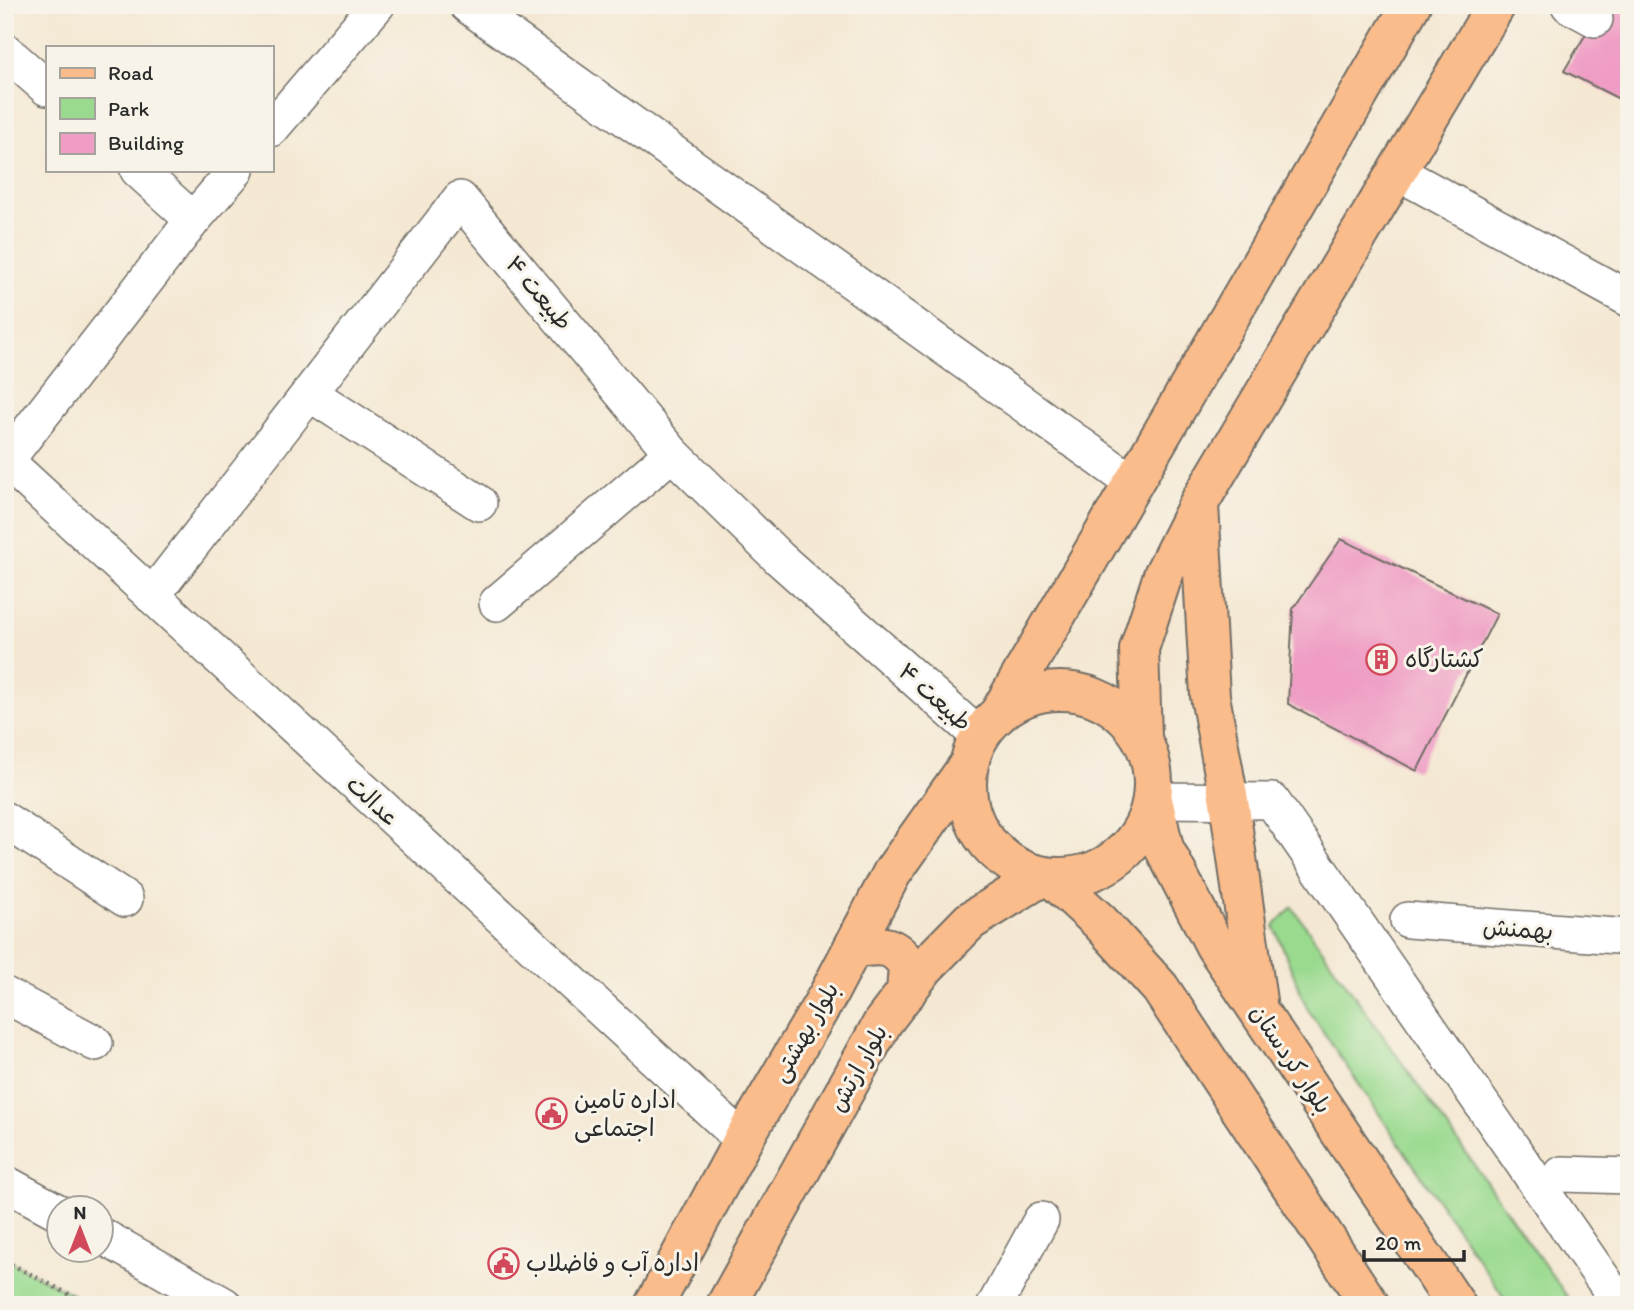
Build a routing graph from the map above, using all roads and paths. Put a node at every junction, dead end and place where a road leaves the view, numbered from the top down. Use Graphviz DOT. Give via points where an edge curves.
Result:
graph roads {
  1 [pos="377,5"];
  2 [pos="467,5"];
  3 [pos="1411,5"];
  4 [pos="1496,5"];
  5 [pos="5,51"];
  6 [pos="46,87"];
  7 [pos="273,127"];
  8 [pos="140,172"];
  9 [pos="234,172"];
  10 [pos="1397,172"];
  11 [pos="193,220"];
  12 [pos="1629,299"];
  13 [pos="309,393"];
  14 [pos="672,453"];
  15 [pos="6,461"];
  16 [pos="1132,482"];
  17 [pos="479,503"];
  18 [pos="1199,503"];
  19 [pos="152,596"];
  20 [pos="497,603"];
  21 [pos="1142,736"];
  22 [pos="982,738"];
  23 [pos="1153,800"];
  24 [pos="1229,801"];
  25 [pos="5,820"];
  26 [pos="1048,877"];
  27 [pos="125,899"];
  28 [pos="1408,920"];
  29 [pos="1629,937"];
  30 [pos="853,948"];
  31 [pos="906,993"];
  32 [pos="5,995"];
  33 [pos="1258,1010"];
  34 [pos="95,1043"];
  35 [pos="743,1140"];
  36 [pos="1562,1174"];
  37 [pos="1629,1176"];
  38 [pos="5,1183"];
  39 [pos="46,1205"];
  40 [pos="1041,1220"];
  41 [pos="116,1244"];
  42 [pos="5,1261"];
  43 [pos="737,1301"];
  44 [pos="89,1305"];
  45 [pos="224,1305"];
  46 [pos="654,1305"];
  47 [pos="995,1305"];
  48 [pos="1370,1305"];
  49 [pos="1456,1305"];
  50 [pos="1621,1305"];
  1 -- 7 [label="street"];
  2 -- 16 [label="street"];
  3 -- 16 [label="main road, بلوار بهشتی"];
  4 -- 10 [label="main road"];
  5 -- 6 [label="street"];
  8 -- 11 [label="street"];
  9 -- 11 [label="street"];
  10 -- 12 [label="street"];
  10 -- 18 [label="main road"];
  11 -- 15 [label="street"];
  13 -- 14 [label="street, طبیعت ۴" via="460,199"];
  13 -- 17 [label="street"];
  13 -- 19 [label="street, طبیعت ۴"];
  14 -- 20 [label="street"];
  14 -- 22 [label="street, طبیعت ۴" via="779,558"];
  15 -- 19 [label="street, عدالت"];
  16 -- 22 [label="main road, بلوار بهشتی"];
  18 -- 21 [label="main road" via="1163,575 1139,649"];
  18 -- 24 [label="main road" via="1210,696"];
  19 -- 35 [label="street, عدالت"];
  21 -- 22 [label="main road" via="1121,712 1092,695 1060,690 1028,695"];
  21 -- 23 [label="main road" via="1151,757"];
  22 -- 26 [label="main road" via="967,796 975,824 991,849 1015,866"];
  22 -- 30 [label="main road, بلوار بهشتی" via="892,873"];
  23 -- 24 [label="street"];
  23 -- 26 [label="main road" via="1144,827 1128,849 1106,866 1080,876"];
  23 -- 33 [label="main road, بلوار کردستان" via="1164,848 1215,946"];
  24 -- 33 [label="main road"];
  24 -- 50 [label="street" via="1272,801"];
  25 -- 27 [label="street"];
  26 -- 31 [label="main road, بلوار ارتش" via="970,921"];
  26 -- 48 [label="main road" via="1100,922 1160,988"];
  28 -- 29 [label="street, بهمنش"];
  30 -- 31 [label="main road" via="883,945 898,950 908,965"];
  30 -- 35 [label="main road, بلوار بهشتی"];
  31 -- 43 [label="main road, بلوار ارتش" via="883,1022"];
  32 -- 34 [label="street"];
  33 -- 49 [label="main road, بلوار کردستان"];
  35 -- 46 [label="main road, بلوار بهشتی"];
  36 -- 37 [label="street"];
  38 -- 39 [label="street"];
  40 -- 47 [label="street"];
  41 -- 45 [label="street"];
  42 -- 44 [label="path"];
}
